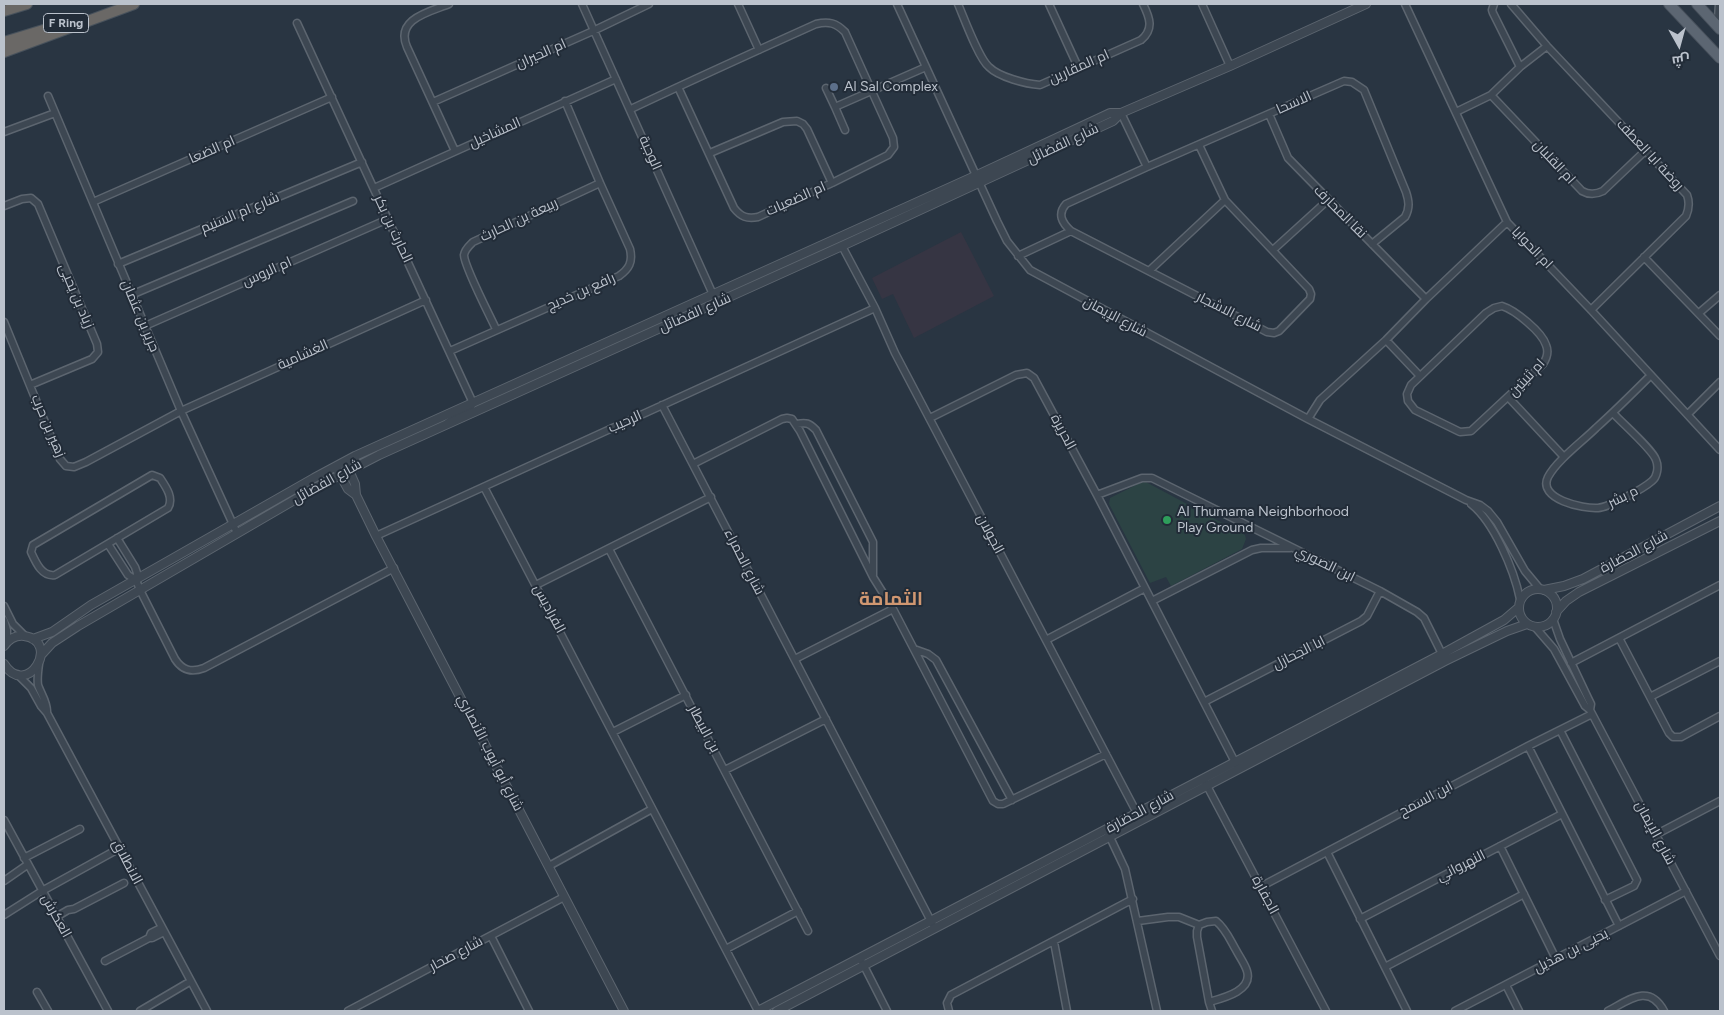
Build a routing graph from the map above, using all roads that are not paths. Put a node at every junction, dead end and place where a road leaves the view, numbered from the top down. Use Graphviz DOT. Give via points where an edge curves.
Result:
graph roads {
  1 [pos="27,4"];
  2 [pos="128,4"];
  3 [pos="134,4"];
  4 [pos="449,4"];
  5 [pos="582,4"];
  6 [pos="646,4"];
  7 [pos="738,4"];
  8 [pos="897,4"];
  9 [pos="958,4"];
  10 [pos="1049,4"];
  11 [pos="1143,4"];
  12 [pos="1202,4"];
  13 [pos="1366,4"];
  14 [pos="1405,4"];
  15 [pos="1494,4"];
  16 [pos="1669,4"];
  17 [pos="1697,4"];
  18 [pos="1719,4"];
  19 [pos="1513,5"];
  20 [pos="4,12"];
  21 [pos="298,23"];
  22 [pos="1720,27"];
  23 [pos="593,30"];
  24 [pos="4,42"];
  25 [pos="1547,46"];
  26 [pos="759,50"];
  27 [pos="4,52"];
  28 [pos="1720,58"];
  29 [pos="1230,66"];
  30 [pos="926,67"];
  31 [pos="1078,67"];
  32 [pos="1520,67"];
  33 [pos="616,79"];
  34 [pos="678,87"];
  35 [pos="826,88"];
  36 [pos="873,90"];
  37 [pos="1491,95"];
  38 [pos="48,96"];
  39 [pos="332,97"];
  40 [pos="565,101"];
  41 [pos="433,102"];
  42 [pos="835,107"];
  43 [pos="631,109"];
  44 [pos="1456,112"];
  45 [pos="55,113"];
  46 [pos="1122,113"];
  47 [pos="1268,114"];
  48 [pos="845,130"];
  49 [pos="4,132"];
  50 [pos="1199,145"];
  51 [pos="1645,150"];
  52 [pos="455,151"];
  53 [pos="710,153"];
  54 [pos="362,162"];
  55 [pos="1147,167"];
  56 [pos="977,180"];
  57 [pos="600,183"];
  58 [pos="832,183"];
  59 [pos="374,188"];
  60 [pos="1225,200"];
  61 [pos="1328,200"];
  62 [pos="352,201"];
  63 [pos="93,202"];
  64 [pos="4,206"];
  65 [pos="388,219"];
  66 [pos="872,222"];
  67 [pos="1507,222"];
  68 [pos="1071,231"];
  69 [pos="1372,244"];
  70 [pos="842,246"];
  71 [pos="1273,250"];
  72 [pos="1018,256"];
  73 [pos="1644,257"];
  74 [pos="118,264"];
  75 [pos="1149,271"];
  76 [pos="131,295"];
  77 [pos="1720,295"];
  78 [pos="715,299"];
  79 [pos="1426,299"];
  80 [pos="426,300"];
  81 [pos="875,308"];
  82 [pos="1591,310"];
  83 [pos="1699,313"];
  84 [pos="4,322"];
  85 [pos="145,326"];
  86 [pos="496,329"];
  87 [pos="1720,336"];
  88 [pos="1386,340"];
  89 [pos="450,351"];
  90 [pos="1650,375"];
  91 [pos="1420,376"];
  92 [pos="1720,382"];
  93 [pos="30,385"];
  94 [pos="1509,398"];
  95 [pos="473,403"];
  96 [pos="662,406"];
  97 [pos="181,411"];
  98 [pos="1613,413"];
  99 [pos="1688,414"];
  100 [pos="930,418"];
  101 [pos="1308,419"];
  102 [pos="445,424"];
  103 [pos="796,424"];
  104 [pos="1720,450"];
  105 [pos="1564,457"];
  106 [pos="345,462"];
  107 [pos="693,464"];
  108 [pos="336,466"];
  109 [pos="349,470"];
  110 [pos="340,474"];
  111 [pos="484,487"];
  112 [pos="356,495"];
  113 [pos="1097,495"];
  114 [pos="710,497"];
  115 [pos="1466,500"];
  116 [pos="1720,506"];
  117 [pos="1720,520"];
  118 [pos="233,524"];
  119 [pos="238,533"];
  120 [pos="376,536"];
  121 [pos="117,538"];
  122 [pos="108,544"];
  123 [pos="609,548"];
  124 [pos="1294,548"];
  125 [pos="394,568"];
  126 [pos="873,577"];
  127 [pos="136,580"];
  128 [pos="536,585"];
  129 [pos="1720,585"];
  130 [pos="1145,588"];
  131 [pos="1542,589"];
  132 [pos="140,590"];
  133 [pos="1380,591"];
  134 [pos="1520,599"];
  135 [pos="1152,601"];
  136 [pos="4,606"];
  137 [pos="88,607"];
  138 [pos="1518,608"];
  139 [pos="893,609"];
  140 [pos="1555,616"];
  141 [pos="91,619"];
  142 [pos="4,620"];
  143 [pos="1527,624"];
  144 [pos="1535,627"];
  145 [pos="25,636"];
  146 [pos="1619,638"];
  147 [pos="33,639"];
  148 [pos="1046,640"];
  149 [pos="5,644"];
  150 [pos="914,650"];
  151 [pos="41,655"];
  152 [pos="1443,657"];
  153 [pos="795,659"];
  154 [pos="1720,661"];
  155 [pos="1571,663"];
  156 [pos="39,664"];
  157 [pos="5,668"];
  158 [pos="17,674"];
  159 [pos="686,695"];
  160 [pos="1650,698"];
  161 [pos="1204,702"];
  162 [pos="1591,712"];
  163 [pos="48,713"];
  164 [pos="1720,716"];
  165 [pos="826,719"];
  166 [pos="1560,730"];
  167 [pos="613,732"];
  168 [pos="1528,746"];
  169 [pos="1106,754"];
  170 [pos="1237,765"];
  171 [pos="725,770"];
  172 [pos="1205,782"];
  173 [pos="1012,800"];
  174 [pos="1720,801"];
  175 [pos="652,809"];
  176 [pos="1562,814"];
  177 [pos="1139,817"];
  178 [pos="5,824"];
  179 [pos="80,829"];
  180 [pos="1108,833"];
  181 [pos="1657,834"];
  182 [pos="1500,846"];
  183 [pos="120,848"];
  184 [pos="1327,852"];
  185 [pos="24,858"];
  186 [pos="27,865"];
  187 [pos="549,866"];
  188 [pos="4,881"];
  189 [pos="124,883"];
  190 [pos="1260,886"];
  191 [pos="42,890"];
  192 [pos="1686,892"];
  193 [pos="1524,894"];
  194 [pos="564,897"];
  195 [pos="1133,899"];
  196 [pos="1605,900"];
  197 [pos="798,911"];
  198 [pos="4,915"];
  199 [pos="57,918"];
  200 [pos="1360,918"];
  201 [pos="1138,921"];
  202 [pos="933,924"];
  203 [pos="1199,925"];
  204 [pos="1619,926"];
  205 [pos="162,930"];
  206 [pos="808,931"];
  207 [pos="491,936"];
  208 [pos="1054,942"];
  209 [pos="726,949"];
  210 [pos="1719,951"];
  211 [pos="1556,959"];
  212 [pos="105,961"];
  213 [pos="862,962"];
  214 [pos="1385,967"];
  215 [pos="191,982"];
  216 [pos="1506,985"];
  217 [pos="37,992"];
  218 [pos="1209,1002"];
  219 [pos="48,1011"];
  220 [pos="108,1011"];
  221 [pos="140,1011"];
  222 [pos="207,1011"];
  223 [pos="348,1011"];
  224 [pos="529,1011"];
  225 [pos="624,1011"];
  226 [pos="758,1011"];
  227 [pos="777,1011"];
  228 [pos="887,1011"];
  229 [pos="948,1011"];
  230 [pos="1068,1011"];
  231 [pos="1157,1011"];
  232 [pos="1212,1011"];
  233 [pos="1324,1011"];
  234 [pos="1407,1011"];
  235 [pos="1455,1011"];
  236 [pos="1520,1011"];
  237 [pos="1608,1011"];
  238 [pos="1664,1011"];
  1 -- 20 [label="highway, F Ring"];
  2 -- 24 [label="highway, F Ring"];
  3 -- 27 [label="highway"];
  4 -- 41 [label="street" via="415,18 408,23 404,34 404,41"];
  5 -- 23 [label="street, الوجبة"];
  6 -- 23 [label="street, ام الحيران"];
  7 -- 26 [label="street"];
  8 -- 30 [label="street, شارع الإيمان"];
  9 -- 31 [label="street, ام المقارين" via="985,62 995,72 1040,85"];
  10 -- 31 [label="street"];
  11 -- 31 [label="street, ام المقارين" via="1150,23 1141,40"];
  12 -- 29 [label="street"];
  13 -- 29 [label="street, شارع الفضائل"];
  14 -- 44 [label="street, ام الحوايا"];
  15 -- 32 [label="street" via="1493,13"];
  16 -- 28 [label="main road"];
  17 -- 22 [label="main road"];
  18 -- 22 [label="street"];
  19 -- 25 [label="street, روضة ابا العطف"];
  21 -- 39 [label="street, الحارث بن بكر"];
  23 -- 33 [label="street, الوجبة"];
  23 -- 41 [label="street, ام الحيران"];
  25 -- 32 [label="street"];
  25 -- 51 [label="street, روضة ابا العطف"];
  26 -- 34 [label="street, ام الضعيات"];
  26 -- 36 [label="street, ام الضعيات" via="816,24 833,23 845,32"];
  29 -- 46 [label="street, شارع الفضائل"];
  30 -- 36 [label="street"];
  30 -- 56 [label="street, شارع الإيمان"];
  32 -- 37 [label="street"];
  33 -- 40 [label="street, المشاخيل"];
  33 -- 43 [label="street, الوجبة"];
  34 -- 43 [label="street, ام الضعيات"];
  34 -- 53 [label="street, ام الضعيات"];
  35 -- 42 [label="street"];
  36 -- 42 [label="street"];
  36 -- 58 [label="street, ام الضعيات" via="893,138 892,151"];
  37 -- 44 [label="street"];
  37 -- 51 [label="street, ام القلبان" via="1587,194 1603,191"];
  38 -- 45 [label="street, جرير بن عثمان"];
  39 -- 54 [label="street, الحارث بن بكر"];
  39 -- 63 [label="street, ام الضعا"];
  40 -- 52 [label="street, المشاخيل"];
  40 -- 57 [label="street, رافع بن خديج"];
  41 -- 52 [label="street"];
  42 -- 48 [label="street"];
  43 -- 78 [label="street, الوجبة"];
  44 -- 67 [label="street, ام الحوايا"];
  45 -- 49 [label="street"];
  45 -- 63 [label="street, جرير بن عثمان"];
  46 -- 55 [label="street"];
  46 -- 56 [label="street, شارع الفضائل" via="1113,121"];
  46 -- 56 [label="street" via="1110,113"];
  47 -- 50 [label="street, الاسحا"];
  47 -- 61 [label="street, نقا المحارف" via="1288,158"];
  47 -- 69 [label="street, الاسحا" via="1344,81 1364,90 1409,203 1405,217"];
  50 -- 55 [label="street, الاسحا"];
  50 -- 60 [label="street, شارع الاشجار"];
  51 -- 73 [label="street, روضة ابا العطف" via="1687,195 1689,205 1686,216"];
  52 -- 59 [label="street, المشاخيل"];
  53 -- 58 [label="street" via="783,122 798,121 807,129"];
  53 -- 58 [label="street, ام الضعيات" via="734,208 743,217 758,216"];
  54 -- 59 [label="street, الحارث بن بكر"];
  54 -- 74 [label="street, شارع ام السنيم"];
  55 -- 68 [label="street, الاسحا" via="1066,204 1062,220"];
  56 -- 66 [label="street"];
  56 -- 70 [label="street, شارع الفضائل" via="935,199 932,205"];
  56 -- 72 [label="street, شارع الإيمان" via="1007,241"];
  57 -- 86 [label="street, ربيعة بن الحارث" via="468,247 464,253 466,265"];
  57 -- 86 [label="street, رافع بن خديج" via="630,249 632,256 627,270"];
  59 -- 65 [label="street, الحارث بن بكر"];
  60 -- 71 [label="street, شارع الاشجار"];
  60 -- 75 [label="street"];
  61 -- 69 [label="street, نقا المحارف"];
  61 -- 71 [label="street"];
  62 -- 76 [label="street"];
  63 -- 74 [label="street, جرير بن عثمان"];
  64 -- 93 [label="street, زياد بن يحيى" via="31,198 38,204 97,344 98,352 92,359"];
  65 -- 80 [label="street, الحارث بن بكر"];
  65 -- 85 [label="street, ام الروس"];
  66 -- 70 [label="street" via="869,227 843,240"];
  66 -- 78 [label="street"];
  67 -- 79 [label="street"];
  67 -- 82 [label="street, ام الحوايا"];
  68 -- 72 [label="street"];
  68 -- 75 [label="street, شارع الاشجار"];
  69 -- 79 [label="street, نقا المحارف"];
  70 -- 78 [label="street, شارع الفضائل"];
  70 -- 81 [label="street, الجولان"];
  71 -- 75 [label="street, شارع الاشجار" via="1311,294 1310,299 1274,333"];
  72 -- 101 [label="street, شارع الإيمان" via="1038,275"];
  73 -- 82 [label="street, روضة ابا العطف"];
  73 -- 83 [label="street"];
  74 -- 76 [label="street, جرير بن عثمان"];
  76 -- 85 [label="street, جرير بن عثمان"];
  77 -- 83 [label="street"];
  78 -- 95 [label="street"];
  78 -- 102 [label="street, شارع الفضائل"];
  79 -- 88 [label="street"];
  80 -- 89 [label="street, الحارث بن بكر"];
  80 -- 97 [label="street, الغشامية"];
  81 -- 96 [label="street, الرحيب"];
  81 -- 100 [label="street, الجولان"];
  82 -- 90 [label="street, ام الحوايا"];
  83 -- 87 [label="street"];
  84 -- 93 [label="street, زهير بن حرب"];
  85 -- 97 [label="street, جرير بن عثمان"];
  86 -- 89 [label="street, رافع بن خديج"];
  88 -- 91 [label="street"];
  88 -- 101 [label="street" via="1320,400"];
  89 -- 95 [label="street, الحارث بن بكر"];
  90 -- 98 [label="street, م بشر"];
  90 -- 99 [label="street, ام الحوايا"];
  91 -- 94 [label="street, ام ثنيتين" via="1408,388 1410,406 1460,432 1475,429"];
  91 -- 94 [label="street, ام ثنيتين" via="1486,313 1502,306 1518,313 1543,339 1548,350 1543,364"];
  92 -- 99 [label="street"];
  93 -- 97 [label="street, زهير بن حرب" via="60,459 66,466 74,467 86,462"];
  94 -- 105 [label="street"];
  95 -- 102 [label="street" via="470,409"];
  95 -- 106 [label="street"];
  96 -- 107 [label="street, شارع الحمراء"];
  96 -- 111 [label="street, الرحيب"];
  97 -- 118 [label="street, جرير بن عثمان"];
  98 -- 105 [label="street, م بشر"];
  98 -- 105 [label="street, م بشر" via="1654,456 1658,470 1653,481 1599,508 1570,503 1550,494 1548,487 1549,476"];
  99 -- 104 [label="street, ام الحوايا"];
  100 -- 113 [label="street, الحريرة" via="1016,375 1027,374 1034,378"];
  100 -- 148 [label="street, الجولان"];
  101 -- 115 [label="street, شارع الإيمان"];
  102 -- 109 [label="street, شارع الفضائل"];
  103 -- 107 [label="street" via="792,419 782,419"];
  103 -- 126 [label="street"];
  103 -- 126 [label="street" via="805,423 816,430 873,542"];
  106 -- 108 [label="street"];
  106 -- 109 [label="street, شارع أبو أيوب الأنصاري"];
  107 -- 114 [label="street, شارع الحمراء"];
  108 -- 110 [label="street, شارع أبو أيوب الأنصاري"];
  108 -- 118 [label="street"];
  109 -- 110 [label="street, شارع الفضائل"];
  109 -- 112 [label="street, شارع أبو أيوب الأنصاري"];
  110 -- 112 [label="street, شارع أبو أيوب الأنصاري" via="348,489"];
  110 -- 119 [label="street, شارع الفضائل"];
  111 -- 120 [label="street, الرحيب"];
  111 -- 128 [label="street, الفراديس"];
  112 -- 120 [label="street, شارع أبو أيوب الأنصاري"];
  113 -- 124 [label="street, ابن الصوري" via="1142,478 1152,478"];
  113 -- 130 [label="street, الحريرة"];
  114 -- 123 [label="street"];
  114 -- 153 [label="street, شارع الحمراء"];
  115 -- 131 [label="street, شارع الإيمان" via="1488,511 1524,571"];
  115 -- 134 [label="street, شارع الإيمان" via="1484,517 1491,529 1516,578"];
  116 -- 131 [label="street, شارع الحضارة" via="1583,579"];
  117 -- 140 [label="street, شارع الحضارة" via="1579,592 1566,601"];
  118 -- 119 [label="street, جرير بن عثمان"];
  118 -- 127 [label="street"];
  119 -- 132 [label="street, شارع الفضائل"];
  120 -- 125 [label="street, شارع أبو أيوب الأنصاري"];
  121 -- 122 [label="street"];
  121 -- 122 [label="street" via="170,505 170,495 160,478 147,477 33,545 31,552 43,573 52,576"];
  121 -- 127 [label="street" via="135,567"];
  122 -- 127 [label="street" via="128,575"];
  123 -- 128 [label="street"];
  123 -- 159 [label="street, بن البيطار"];
  124 -- 133 [label="street, ابن الصوري"];
  124 -- 135 [label="street" via="1252,550"];
  125 -- 132 [label="street" via="204,668 192,671 178,663"];
  125 -- 187 [label="street, شارع أبو أيوب الأنصاري"];
  126 -- 139 [label="street"];
  127 -- 132 [label="street"];
  127 -- 137 [label="street"];
  128 -- 167 [label="street, الفراديس"];
  129 -- 146 [label="street"];
  130 -- 135 [label="street, الحريرة"];
  130 -- 148 [label="street"];
  131 -- 134 [label="street" via="1527,592"];
  131 -- 140 [label="street" via="1555,599"];
  132 -- 141 [label="street, شارع الفضائل"];
  133 -- 152 [label="street, ابن الصوري" via="1424,618"];
  133 -- 161 [label="street, ابا الجحازل" via="1361,622"];
  134 -- 138 [label="street"];
  135 -- 161 [label="street, الحريرة"];
  136 -- 145 [label="street" via="13,624"];
  137 -- 141 [label="street"];
  137 -- 147 [label="street" via="52,632"];
  138 -- 143 [label="street" via="1520,617"];
  138 -- 152 [label="street, شارع الحضارة"];
  139 -- 150 [label="street"];
  139 -- 153 [label="street"];
  140 -- 144 [label="street" via="1545,625"];
  140 -- 155 [label="street, شارع الإيمان"];
  141 -- 151 [label="street, شارع الفضائل" via="52,642"];
  142 -- 149 [label="street" via="7,630"];
  143 -- 144 [label="street"];
  143 -- 152 [label="street, شارع الحضارة"];
  144 -- 162 [label="street, شارع الإيمان" via="1554,649"];
  145 -- 147 [label="street"];
  145 -- 149 [label="street" via="15,636"];
  146 -- 155 [label="street"];
  146 -- 160 [label="street"];
  147 -- 151 [label="street"];
  148 -- 169 [label="street, الجولان"];
  150 -- 173 [label="street" via="936,660"];
  150 -- 173 [label="street" via="993,801 1003,804"];
  151 -- 156 [label="street"];
  152 -- 170 [label="street, شارع الحضارة"];
  153 -- 165 [label="street, شارع الحمراء"];
  154 -- 160 [label="street"];
  155 -- 162 [label="street, شارع الإيمان"];
  156 -- 158 [label="street" via="32,672"];
  156 -- 163 [label="street, الانطلاق" via="38,685"];
  157 -- 158 [label="street"];
  158 -- 163 [label="street, الانطلاق"];
  159 -- 167 [label="street"];
  159 -- 171 [label="street, بن البيطار"];
  160 -- 164 [label="street" via="1673,737 1681,737"];
  161 -- 170 [label="street, الحريرة"];
  162 -- 166 [label="street, ابن السمح"];
  162 -- 181 [label="street, شارع الإيمان"];
  163 -- 183 [label="street, الانطلاق"];
  165 -- 171 [label="street"];
  165 -- 202 [label="street, شارع الحمراء"];
  166 -- 168 [label="street, ابن السمح"];
  166 -- 196 [label="street" via="1637,880 1634,886"];
  167 -- 175 [label="street, الفراديس"];
  168 -- 176 [label="street"];
  168 -- 184 [label="street, ابن السمح"];
  169 -- 173 [label="street"];
  169 -- 177 [label="street, الجولان"];
  170 -- 172 [label="street, شارع الحضارة"];
  171 -- 197 [label="street, بن البيطار"];
  172 -- 177 [label="street, شارع الحضارة"];
  172 -- 190 [label="street, الجفارة"];
  174 -- 181 [label="street"];
  175 -- 187 [label="street"];
  175 -- 209 [label="street, الفراديس"];
  176 -- 182 [label="street, النهرواني"];
  176 -- 196 [label="street"];
  177 -- 180 [label="street, شارع الحضارة"];
  178 -- 185 [label="street, العكرش"];
  179 -- 185 [label="street"];
  180 -- 195 [label="street" via="1125,869"];
  180 -- 202 [label="street, شارع الحضارة"];
  181 -- 192 [label="street, شارع الإيمان"];
  182 -- 193 [label="street"];
  182 -- 200 [label="street, النهرواني"];
  183 -- 191 [label="street"];
  183 -- 205 [label="street, الانطلاق"];
  184 -- 190 [label="street, ابن السمح"];
  184 -- 200 [label="street"];
  185 -- 186 [label="street, العكرش"];
  186 -- 188 [label="street"];
  186 -- 191 [label="street, العكرش"];
  187 -- 194 [label="street, شارع أبو أيوب الأنصاري"];
  189 -- 199 [label="street" via="74,909 71,914"];
  190 -- 233 [label="street, الجفارة"];
  191 -- 198 [label="street"];
  191 -- 199 [label="street, العكرش"];
  192 -- 204 [label="street, يحيى بن هذيل"];
  192 -- 210 [label="street, شارع الإيمان"];
  193 -- 211 [label="street"];
  193 -- 214 [label="street"];
  194 -- 207 [label="street, شارع صحار"];
  194 -- 225 [label="street, شارع أبو أيوب الأنصاري"];
  195 -- 201 [label="street"];
  195 -- 208 [label="street"];
  196 -- 204 [label="street"];
  197 -- 206 [label="street, بن البيطار"];
  197 -- 209 [label="street"];
  199 -- 220 [label="street, العكرش"];
  200 -- 214 [label="street"];
  201 -- 203 [label="street" via="1168,917"];
  201 -- 231 [label="street"];
  202 -- 213 [label="street, شارع الحضارة"];
  203 -- 218 [label="street" via="1196,937"];
  203 -- 218 [label="street" via="1216,921 1223,927 1247,971 1247,980 1242,988 1228,997"];
  204 -- 211 [label="street, يحيى بن هذيل"];
  205 -- 212 [label="street" via="151,933 149,938"];
  205 -- 215 [label="street, الانطلاق"];
  207 -- 223 [label="street, شارع صحار"];
  207 -- 224 [label="street"];
  208 -- 229 [label="street" via="951,996 947,1003"];
  208 -- 230 [label="street"];
  209 -- 226 [label="street, الفراديس"];
  211 -- 216 [label="street, يحيى بن هذيل"];
  213 -- 226 [label="street, شارع الحضارة"];
  213 -- 227 [label="street, شارع الحضارة"];
  213 -- 228 [label="street"];
  214 -- 234 [label="street"];
  215 -- 221 [label="street"];
  215 -- 222 [label="street, الانطلاق"];
  216 -- 235 [label="street, يحيى بن هذيل"];
  216 -- 236 [label="street"];
  217 -- 219 [label="street"];
  218 -- 232 [label="street"];
  237 -- 238 [label="street" via="1631,999 1647,996 1655,998"];
}
